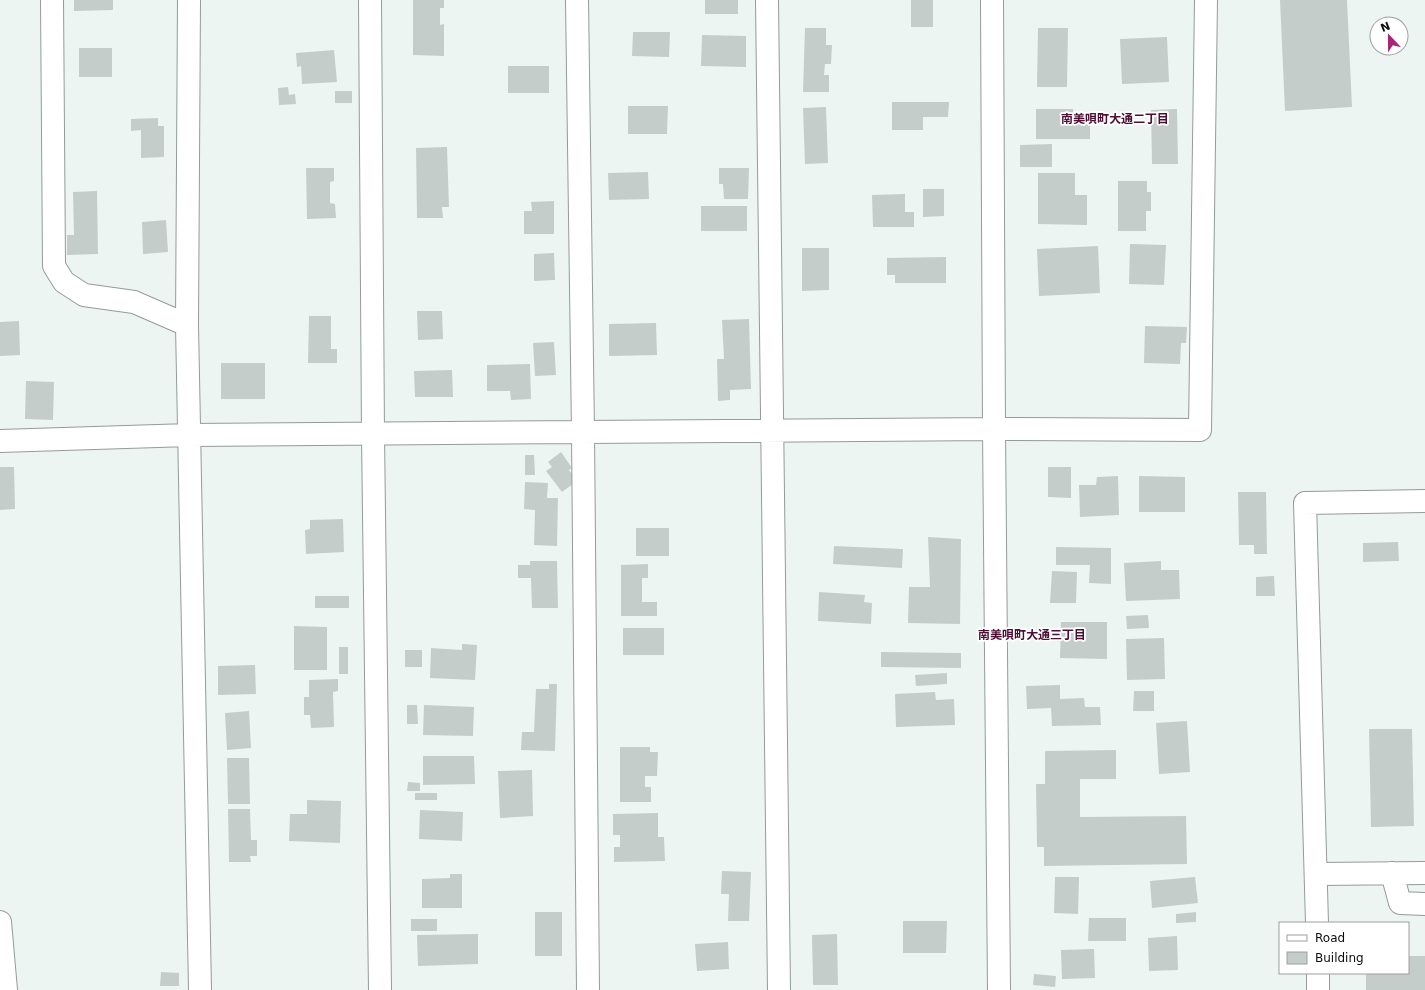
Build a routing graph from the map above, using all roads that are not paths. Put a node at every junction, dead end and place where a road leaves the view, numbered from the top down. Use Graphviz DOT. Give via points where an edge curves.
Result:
graph roads {
  1 [pos="52,0"];
  2 [pos="189,0"];
  3 [pos="370,0"];
  4 [pos="577,0"];
  5 [pos="767,0"];
  6 [pos="992,0"];
  7 [pos="1206,0"];
  8 [pos="187,325"];
  9 [pos="994,429"];
  10 [pos="773,431"];
  11 [pos="583,432"];
  12 [pos="372,434"];
  13 [pos="189,435"];
  14 [pos="0,441"];
  15 [pos="1425,501"];
  16 [pos="1392,873"];
  17 [pos="1425,873"];
  18 [pos="1316,874"];
  19 [pos="1425,904"];
  20 [pos="0,922"];
  21 [pos="1317,922"];
  22 [pos="1318,974"];
  23 [pos="6,990"];
  24 [pos="200,990"];
  25 [pos="380,990"];
  26 [pos="588,990"];
  27 [pos="778,990"];
  28 [pos="999,990"];
  29 [pos="1318,990"];
  1 -- 8 [label="street" via="54,266 64,282 84,295 134,302"];
  2 -- 8 [label="street"];
  3 -- 12 [label="street"];
  4 -- 11 [label="street"];
  5 -- 10 [label="street"];
  6 -- 9 [label="street"];
  7 -- 9 [label="street" via="1200,430"];
  8 -- 13 [label="street"];
  9 -- 10 [label="street"];
  9 -- 28 [label="street"];
  10 -- 11 [label="street"];
  10 -- 27 [label="street"];
  11 -- 12 [label="street"];
  11 -- 26 [label="street"];
  12 -- 13 [label="street"];
  12 -- 25 [label="street"];
  13 -- 14 [label="street"];
  13 -- 24 [label="street"];
  15 -- 18 [label="street" via="1305,503"];
  16 -- 17 [label="street"];
  16 -- 18 [label="street"];
  16 -- 19 [label="street" via="1400,903"];
  18 -- 21 [label="street"];
  20 -- 23 [label="street"];
  22 -- 29 [label="street"];
}
